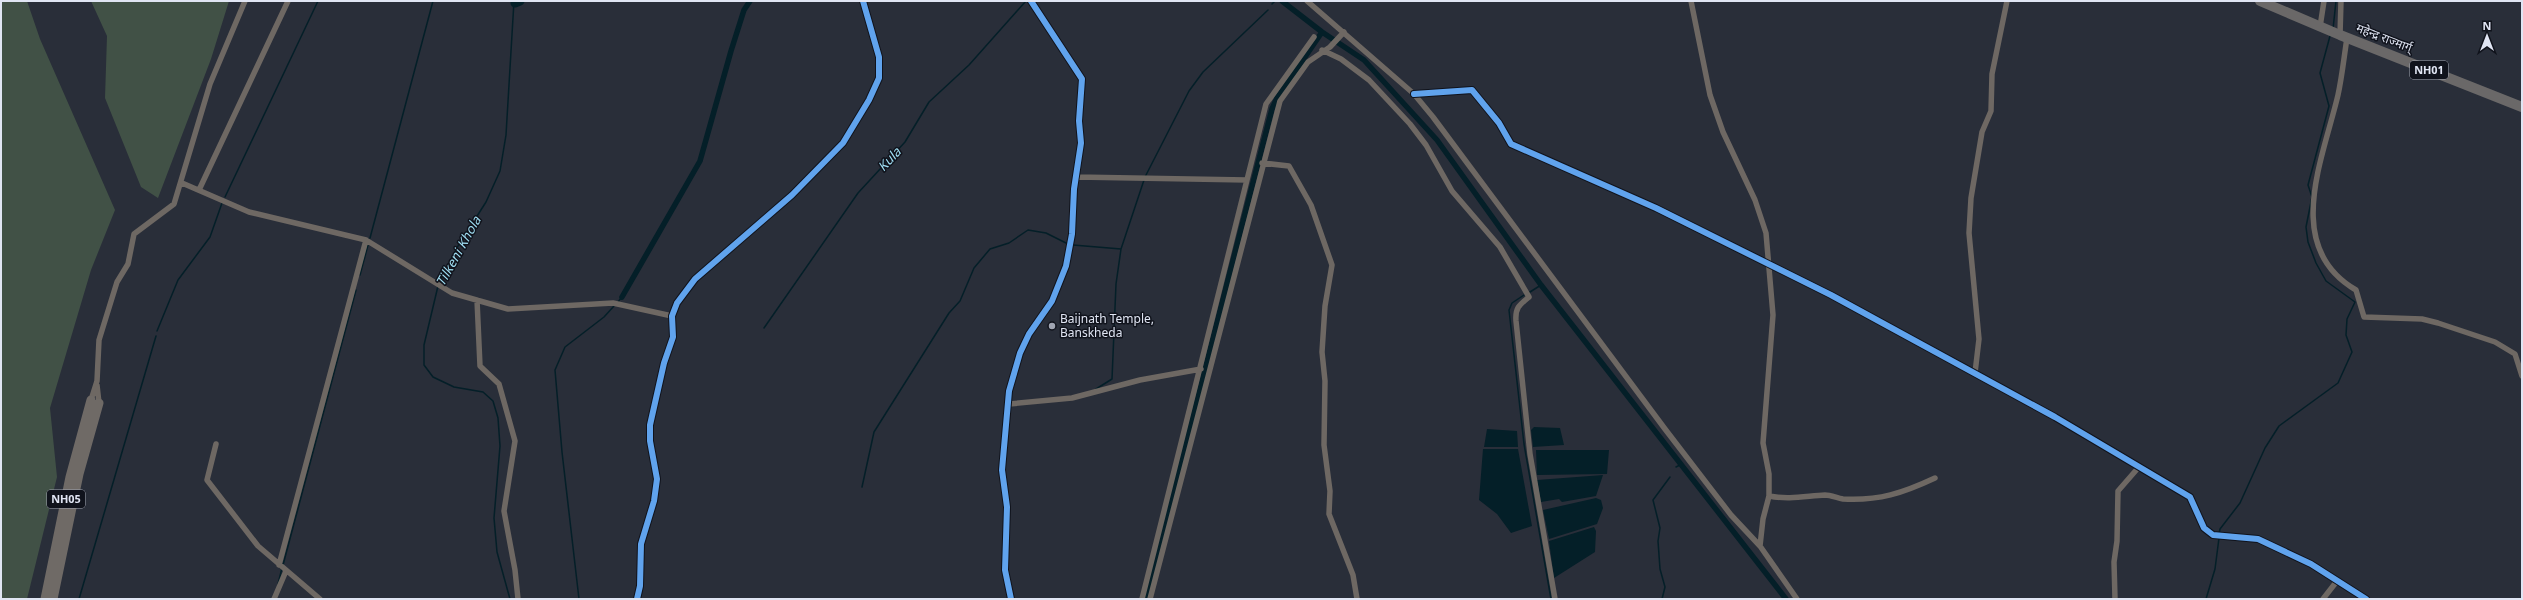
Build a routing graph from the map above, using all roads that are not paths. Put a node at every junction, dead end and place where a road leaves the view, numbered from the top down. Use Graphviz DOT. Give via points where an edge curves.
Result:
graph roads {
  1 [pos="244,1"];
  2 [pos="288,1"];
  3 [pos="863,1"];
  4 [pos="1031,1"];
  5 [pos="1307,1"];
  6 [pos="1691,1"];
  7 [pos="2008,1"];
  8 [pos="2260,1"];
  9 [pos="2324,1"];
  10 [pos="2341,1"];
  11 [pos="2322,28"];
  12 [pos="1344,32"];
  13 [pos="2341,36"];
  14 [pos="1314,38"];
  15 [pos="1322,50"];
  16 [pos="1414,94"];
  17 [pos="2522,107"];
  18 [pos="1262,163"];
  19 [pos="1076,177"];
  20 [pos="1248,180"];
  21 [pos="182,183"];
  22 [pos="199,190"];
  23 [pos="366,240"];
  24 [pos="1769,262"];
  25 [pos="477,300"];
  26 [pos="672,316"];
  27 [pos="1202,369"];
  28 [pos="1975,373"];
  29 [pos="2522,376"];
  30 [pos="95,402"];
  31 [pos="1009,404"];
  32 [pos="216,444"];
  33 [pos="2138,468"];
  34 [pos="1935,478"];
  35 [pos="1770,496"];
  36 [pos="1760,546"];
  37 [pos="282,568"];
  38 [pos="2338,581"];
  39 [pos="45,599"];
  40 [pos="53,599"];
  41 [pos="274,599"];
  42 [pos="320,599"];
  43 [pos="518,599"];
  44 [pos="637,599"];
  45 [pos="1011,599"];
  46 [pos="1142,599"];
  47 [pos="1150,599"];
  48 [pos="1357,599"];
  49 [pos="1555,599"];
  50 [pos="1797,599"];
  51 [pos="2115,599"];
  52 [pos="2324,599"];
  53 [pos="2366,599"];
  1 -- 21 [label="street" via="210,84"];
  2 -- 22 [label="street"];
  3 -- 26 [label="street" via="879,57 878,78 870,100 843,143 792,195 695,279 677,303"];
  4 -- 19 [label="street" via="1082,78 1081,143"];
  5 -- 12 [label="street"];
  6 -- 24 [label="street" via="1710,95 1723,132 1755,200 1766,233"];
  7 -- 28 [label="street" via="1992,74 1992,111 1982,132 1971,198 1969,233 1979,340"];
  8 -- 11 [label="highway, महेन्द्र राज्मार्ग् / NH01"];
  9 -- 11 [label="street"];
  10 -- 13 [label="street"];
  11 -- 13 [label="highway, महेन्द्र राज्मार्ग् / NH01"];
  12 -- 15 [label="street" via="1332,45"];
  12 -- 16 [label="street"];
  13 -- 17 [label="highway, महेन्द्र राज्मार्ग् / NH01"];
  13 -- 29 [label="street" via="2338,95 2318,164 2313,232 2324,263 2343,283 2356,290 2364,317 2422,319 2495,342 2515,354"];
  14 -- 20 [label="street" via="1266,104"];
  15 -- 18 [label="street" via="1308,62 1280,101"];
  15 -- 49 [label="street" via="1341,59 1369,80 1410,124 1426,145 1452,190 1500,247 1529,297 1515,312 1530,454"];
  16 -- 24 [label="street" via="1472,90 1499,123 1511,144 1656,208 1721,242"];
  16 -- 36 [label="street" via="1722,503"];
  18 -- 47 [label="street"];
  18 -- 48 [label="street" via="1289,166 1311,206 1332,265 1325,306 1322,352 1325,381 1324,445 1330,491 1329,514 1352,575"];
  19 -- 20 [label="street"];
  19 -- 31 [label="street" via="1072,234 1066,266 1052,301 1029,334 1020,353 1009,391"];
  20 -- 27 [label="street"];
  21 -- 22 [label="street"];
  21 -- 30 [label="street" via="174,204 134,234 128,264 117,282 100,340"];
  22 -- 23 [label="street" via="249,212"];
  23 -- 25 [label="street" via="452,293"];
  23 -- 37 [label="street"];
  24 -- 28 [label="street"];
  24 -- 35 [label="street" via="1773,315 1763,443 1770,474"];
  25 -- 26 [label="street" via="508,309 616,304"];
  25 -- 43 [label="street" via="480,366 499,384 515,441 504,511"];
  26 -- 44 [label="street" via="673,337 664,363 650,426 657,479 654,501 641,544 640,586"];
  27 -- 31 [label="street" via="1140,380 1072,398"];
  27 -- 46 [label="street"];
  28 -- 33 [label="street"];
  30 -- 39 [label="main road, NH05" via="70,477"];
  30 -- 40 [label="main road, NH05"];
  31 -- 45 [label="street" via="1002,470 1007,507 1005,570"];
  32 -- 37 [label="street" via="207,480 234,512 246,532"];
  33 -- 38 [label="street" via="2190,497 2204,528 2213,535 2258,538 2311,564"];
  33 -- 51 [label="street" via="2118,491 2114,562"];
  34 -- 35 [label="street" via="1884,498"];
  35 -- 36 [label="street" via="1762,519"];
  36 -- 50 [label="street"];
  37 -- 41 [label="street"];
  37 -- 42 [label="street"];
  38 -- 52 [label="street"];
  38 -- 53 [label="street"];
}
